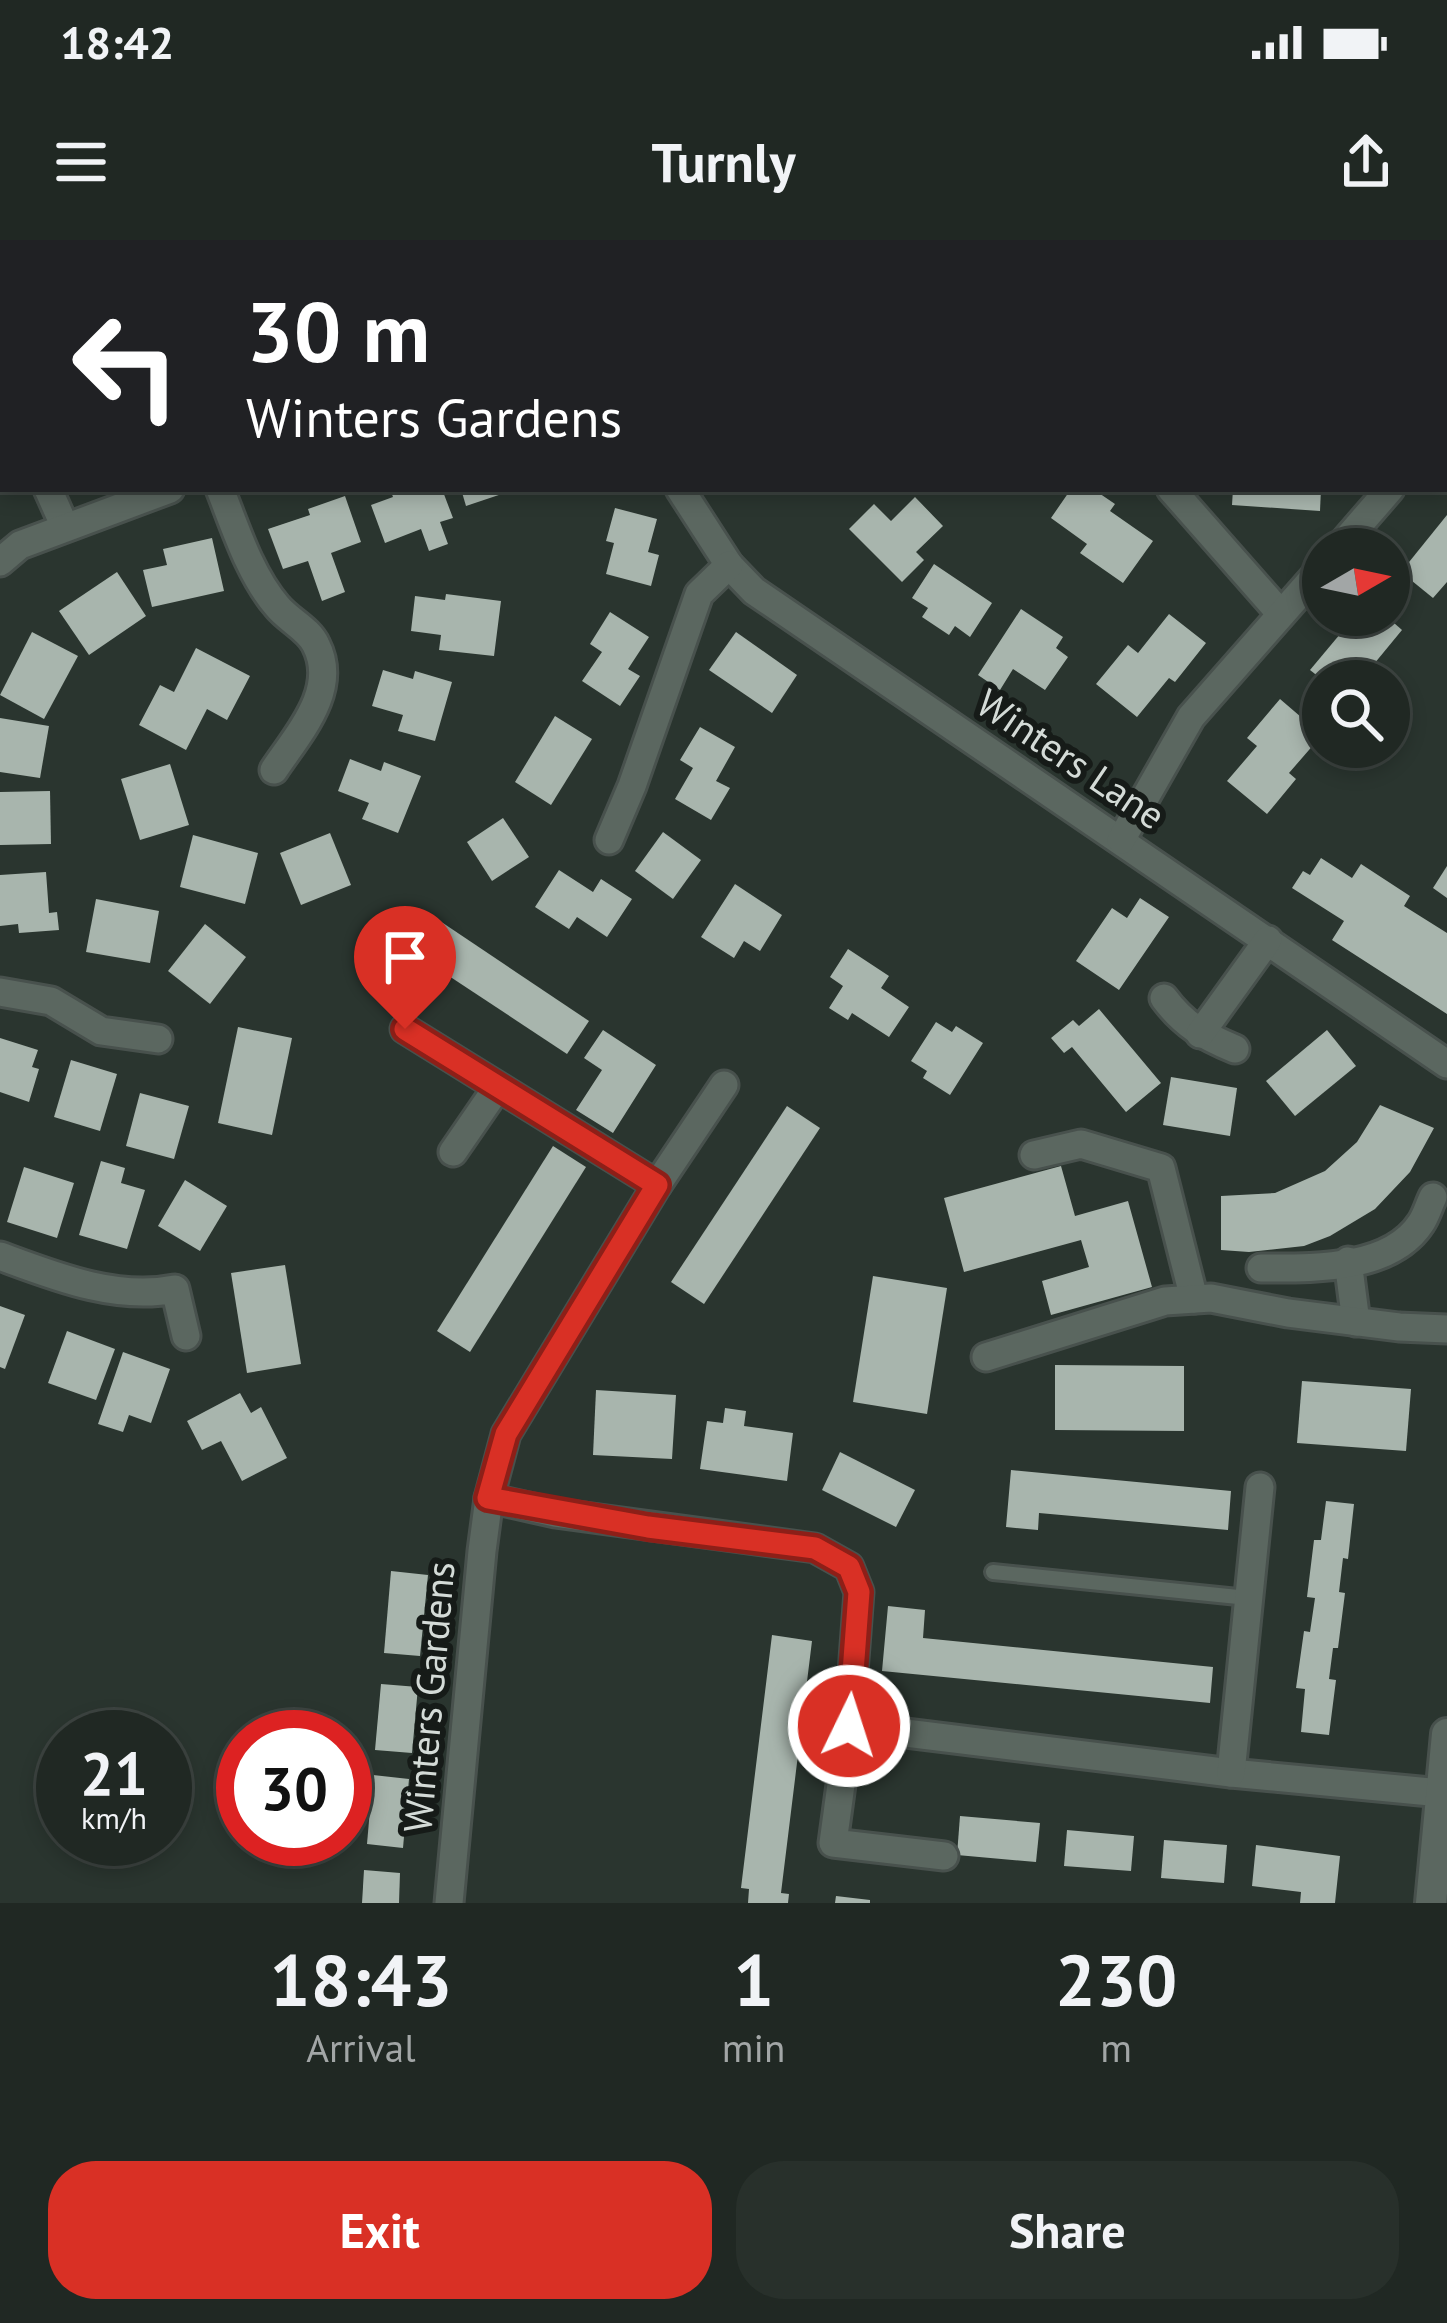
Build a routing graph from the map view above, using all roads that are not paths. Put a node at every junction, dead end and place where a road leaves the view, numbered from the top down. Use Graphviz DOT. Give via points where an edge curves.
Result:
graph roads {
  1 [pos="48,492"];
  2 [pos="162,492"];
  3 [pos="221,492"];
  4 [pos="682,492"];
  5 [pos="1174,492"];
  6 [pos="1387,492"];
  7 [pos="65,527"];
  8 [pos="1356,528"];
  9 [pos="0,562"];
  10 [pos="729,565"];
  11 [pos="1302,590"];
  12 [pos="1281,614"];
  13 [pos="274,770"];
  14 [pos="609,840"];
  15 [pos="1120,840"];
  16 [pos="1268,940"];
  17 [pos="0,992"];
  18 [pos="1164,998"];
  19 [pos="405,1029"];
  20 [pos="1200,1034"];
  21 [pos="158,1039"];
  22 [pos="1235,1049"];
  23 [pos="1447,1064"];
  24 [pos="724,1084"];
  25 [pos="497,1088"];
  26 [pos="453,1152"];
  27 [pos="1034,1155"];
  28 [pos="657,1185"];
  29 [pos="1433,1197"];
  30 [pos="0,1256"];
  31 [pos="1348,1261"];
  32 [pos="1261,1268"];
  33 [pos="1194,1299"];
  34 [pos="1356,1322"];
  35 [pos="1447,1329"];
  36 [pos="187,1336"];
  37 [pos="986,1357"];
  38 [pos="1260,1487"];
  39 [pos="488,1498"];
  40 [pos="993,1572"];
  41 [pos="1248,1598"];
  42 [pos="849,1726"];
  43 [pos="1447,1734"];
  44 [pos="1232,1773"];
  45 [pos="1441,1793"];
  46 [pos="944,1856"];
  47 [pos="449,1903"];
  48 [pos="1432,1903"];
  1 -- 7 [label="street"];
  2 -- 7 [label="street"];
  3 -- 13 [label="street" via="274,604 315,642 326,676"];
  4 -- 10 [label="street, Winters Lane"];
  5 -- 12 [label="street"];
  6 -- 8 [label="street"];
  7 -- 9 [label="street"];
  10 -- 14 [label="street" via="700,594"];
  10 -- 15 [label="street, Winters Lane" via="754,592"];
  11 -- 12 [label="street"];
  12 -- 15 [label="street" via="1191,717"];
  15 -- 16 [label="street, Winters Lane"];
  16 -- 20 [label="street"];
  16 -- 23 [label="street, Winters Lane"];
  17 -- 21 [label="street" via="51,1001 100,1031"];
  18 -- 20 [label="street"];
  19 -- 25 [label="street"];
  20 -- 22 [label="street"];
  24 -- 28 [label="street, Winters Gardens"];
  25 -- 26 [label="street"];
  25 -- 28 [label="street"];
  27 -- 33 [label="street" via="1081,1144 1161,1168"];
  28 -- 39 [label="street, Winters Gardens" via="506,1434"];
  29 -- 31 [label="street" via="1420,1225 1390,1252"];
  30 -- 36 [label="street" via="68,1281 175,1289"];
  31 -- 32 [label="street"];
  31 -- 34 [label="street"];
  33 -- 34 [label="street"];
  33 -- 37 [label="street" via="1165,1300"];
  34 -- 35 [label="street"];
  38 -- 41 [label="street"];
  39 -- 42 [label="street" via="815,1548 849,1567 859,1592"];
  39 -- 47 [label="street, Winters Gardens"];
  40 -- 41 [label="lane"];
  41 -- 44 [label="street"];
  42 -- 44 [label="street"];
  42 -- 46 [label="street" via="833,1844"];
  43 -- 45 [label="main road"];
  44 -- 45 [label="street"];
  45 -- 48 [label="main road"];
}
